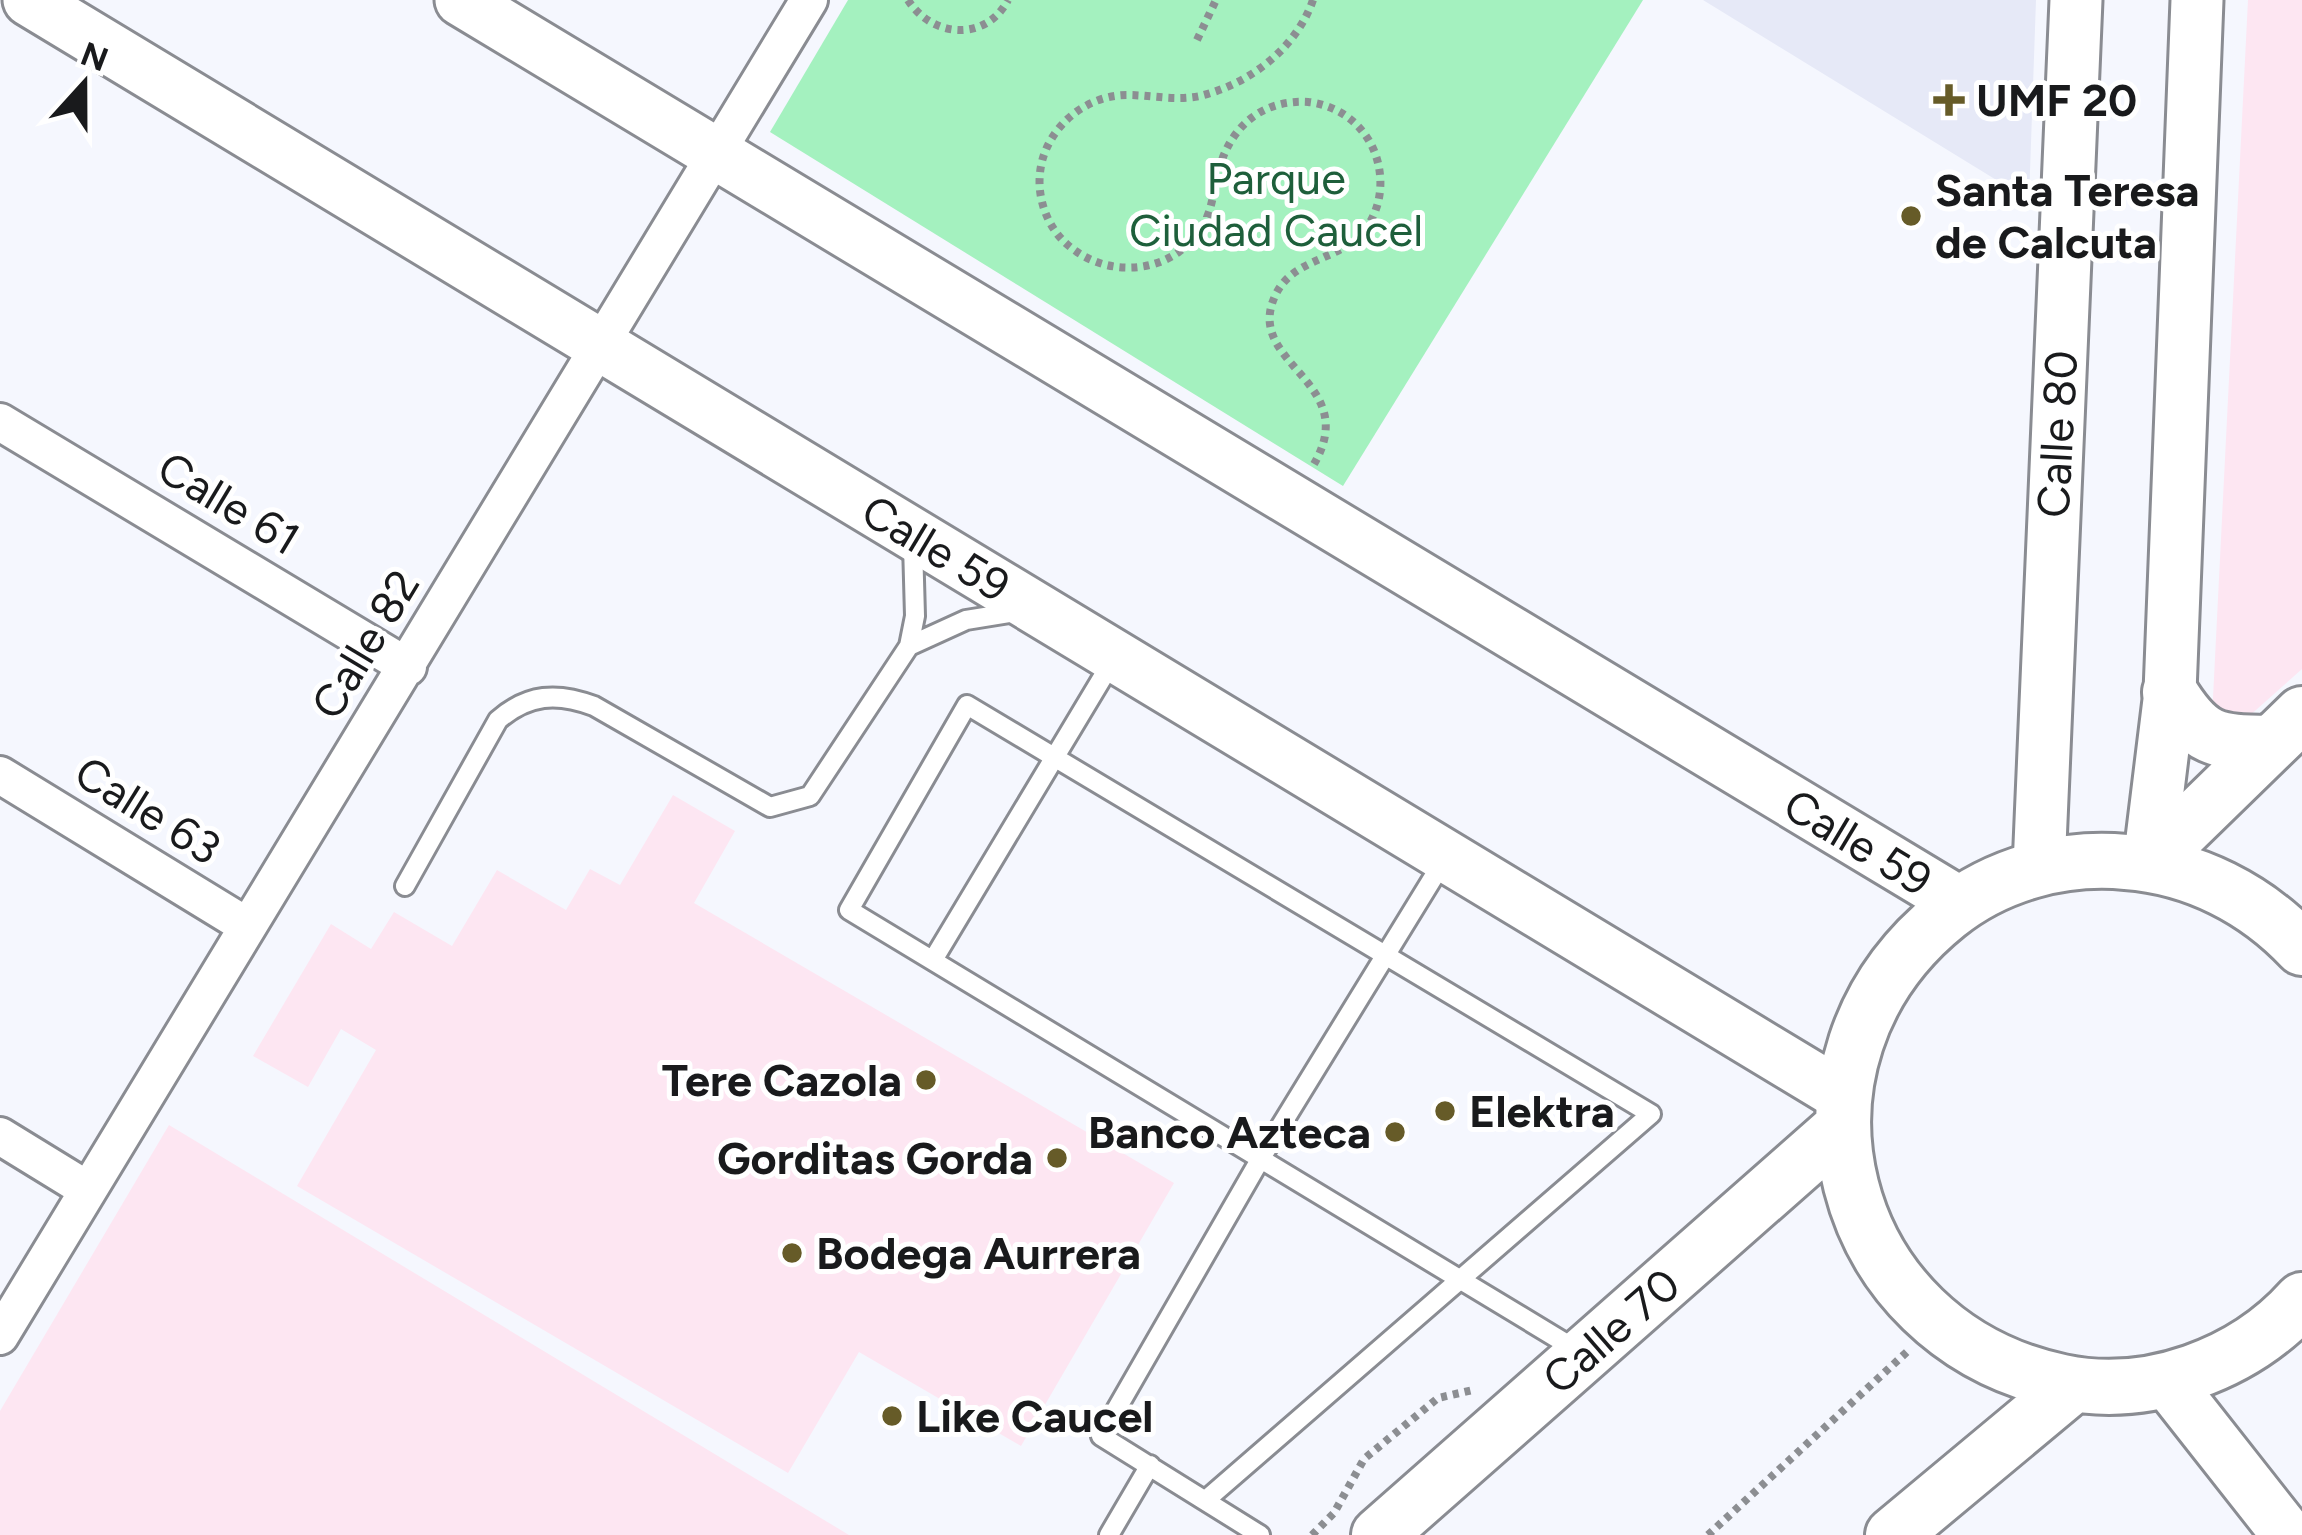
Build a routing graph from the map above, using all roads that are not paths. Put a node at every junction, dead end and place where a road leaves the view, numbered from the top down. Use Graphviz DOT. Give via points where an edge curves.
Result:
graph roads {
  1 [pos="28,0"];
  2 [pos="461,0"];
  3 [pos="809,0"];
  4 [pos="2076,0"];
  5 [pos="2197,0"];
  6 [pos="716,154"];
  7 [pos="600,345"];
  8 [pos="0,422"];
  9 [pos="912,533"];
  10 [pos="1038,609"];
  11 [pos="909,646"];
  12 [pos="1115,656"];
  13 [pos="409,667"];
  14 [pos="2170,692"];
  15 [pos="2286,729"];
  16 [pos="1055,758"];
  17 [pos="0,775"];
  18 [pos="1447,856"];
  19 [pos="2149,863"];
  20 [pos="2039,868"];
  21 [pos="405,886"];
  22 [pos="1960,904"];
  23 [pos="247,926"];
  24 [pos="2302,948"];
  25 [pos="1386,956"];
  26 [pos="933,961"];
  27 [pos="1843,1112"];
  28 [pos="0,1136"];
  29 [pos="1261,1158"];
  30 [pos="88,1190"];
  31 [pos="1462,1278"];
  32 [pos="2300,1307"];
  33 [pos="0,1336"];
  34 [pos="1584,1354"];
  35 [pos="2166,1380"];
  36 [pos="2073,1384"];
  37 [pos="1150,1465"];
  38 [pos="1207,1498"];
  39 [pos="1109,1535"];
  40 [pos="1260,1535"];
  41 [pos="1379,1535"];
  42 [pos="1892,1535"];
  43 [pos="2288,1535"];
  1 -- 7 [label="main road, Calle 59"];
  2 -- 6 [label="main road, Calle 59"];
  3 -- 6 [label="street, Calle 82"];
  4 -- 20 [label="main road, Calle 80"];
  5 -- 14 [label="main road"];
  6 -- 7 [label="street, Calle 82"];
  6 -- 22 [label="main road, Calle 59"];
  7 -- 9 [label="main road, Calle 59"];
  7 -- 13 [label="street, Calle 82"];
  8 -- 13 [label="street, Calle 61"];
  9 -- 10 [label="main road, Calle 59"];
  9 -- 11 [label="lane"];
  10 -- 11 [label="lane" via="967,620"];
  10 -- 12 [label="main road, Calle 59"];
  11 -- 21 [label="lane" via="809,796 789,805 770,807 572,697 518,703 498,720"];
  12 -- 16 [label="lane"];
  12 -- 18 [label="main road, Calle 59"];
  13 -- 23 [label="street, Calle 82"];
  14 -- 15 [label="main road" via="2191,725 2225,742"];
  14 -- 19 [label="main road"];
  15 -- 19 [label="main road"];
  16 -- 25 [label="lane"];
  16 -- 26 [label="lane"];
  16 -- 26 [label="lane" via="967,705 849,910"];
  17 -- 23 [label="street, Calle 63"];
  18 -- 25 [label="lane"];
  18 -- 27 [label="main road, Calle 59"];
  19 -- 20 [label="main road"];
  19 -- 24 [label="main road" via="2235,894"];
  20 -- 22 [label="main road"];
  22 -- 27 [label="main road" via="1893,968 1869,1007"];
  23 -- 30 [label="street, Calle 82"];
  25 -- 29 [label="lane"];
  25 -- 31 [label="lane" via="1651,1114"];
  26 -- 29 [label="lane"];
  27 -- 34 [label="main road, Calle 70"];
  27 -- 36 [label="main road" via="1845,1164 1867,1236 1910,1298 1967,1347"];
  28 -- 30 [label="street"];
  29 -- 31 [label="lane"];
  29 -- 37 [label="lane" via="1101,1436"];
  30 -- 33 [label="street, Calle 82"];
  31 -- 34 [label="lane"];
  31 -- 38 [label="lane"];
  32 -- 35 [label="main road" via="2249,1345"];
  34 -- 41 [label="main road, Calle 70"];
  35 -- 36 [label="main road"];
  35 -- 43 [label="main road"];
  36 -- 42 [label="main road"];
  37 -- 38 [label="lane"];
  37 -- 39 [label="lane"];
  38 -- 40 [label="lane"];
}
